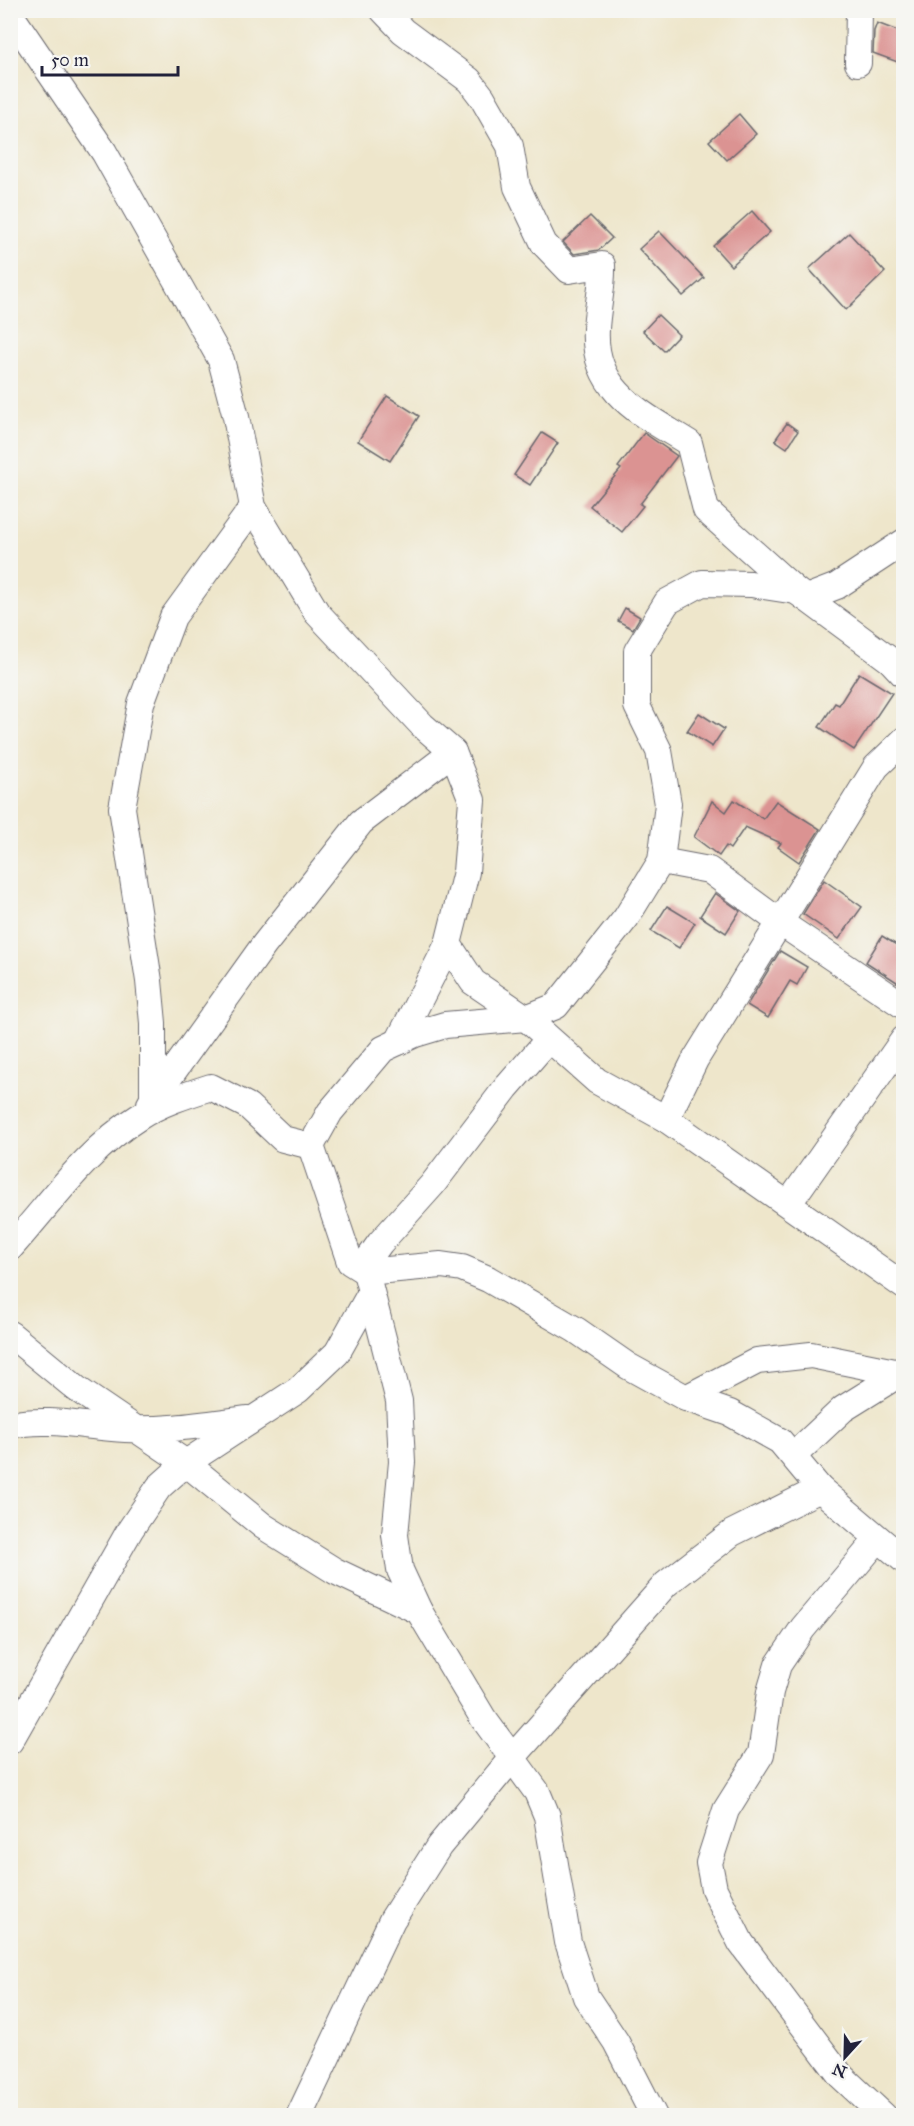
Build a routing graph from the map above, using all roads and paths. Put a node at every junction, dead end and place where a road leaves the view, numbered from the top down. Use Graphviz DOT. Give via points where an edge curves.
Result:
graph roads {
  1 [pos="383,10"];
  2 [pos="859,10"];
  3 [pos="10,14"];
  4 [pos="858,63"];
  5 [pos="253,507"];
  6 [pos="903,542"];
  7 [pos="801,595"];
  8 [pos="903,675"];
  9 [pos="903,740"];
  10 [pos="453,752"];
  11 [pos="661,861"];
  12 [pos="781,923"];
  13 [pos="448,944"];
  14 [pos="903,1006"];
  15 [pos="526,1018"];
  16 [pos="153,1023"];
  17 [pos="903,1039"];
  18 [pos="548,1040"];
  19 [pos="398,1042"];
  20 [pos="185,1055"];
  21 [pos="211,1087"];
  22 [pos="146,1109"];
  23 [pos="666,1119"];
  24 [pos="311,1146"];
  25 [pos="789,1203"];
  26 [pos="10,1248"];
  27 [pos="901,1279"];
  28 [pos="368,1283"];
  29 [pos="10,1334"];
  30 [pos="902,1372"];
  31 [pos="686,1398"];
  32 [pos="254,1418"];
  33 [pos="10,1425"];
  34 [pos="134,1429"];
  35 [pos="794,1455"];
  36 [pos="186,1463"];
  37 [pos="820,1488"];
  38 [pos="878,1539"];
  39 [pos="903,1560"];
  40 [pos="419,1611"];
  41 [pos="10,1741"];
  42 [pos="512,1758"];
  43 [pos="299,2115"];
  44 [pos="654,2115"];
  45 [pos="884,2115"];
  1 -- 7 [label="street" via="403,31 469,80 482,97 510,146 517,187 544,244 569,270 602,265 595,330 598,358 607,380 625,403 689,443 706,510"];
  2 -- 4 [label="street"];
  3 -- 5 [label="street" via="104,152 221,360"];
  5 -- 10 [label="street" via="317,613 422,725"];
  5 -- 16 [label="street" via="173,617 141,703 122,808"];
  6 -- 7 [label="street" via="837,586"];
  7 -- 8 [label="street" via="890,660"];
  7 -- 11 [label="street" via="751,584 702,583 667,602 637,651 637,706 659,751 668,804"];
  9 -- 12 [label="street" via="876,767"];
  10 -- 13 [label="street" via="472,800 466,872"];
  10 -- 20 [label="street" via="361,822 264,945"];
  11 -- 12 [label="street" via="709,870"];
  11 -- 15 [label="street" via="626,918 556,1006"];
  12 -- 14 [label="street"];
  12 -- 23 [label="street" via="695,1060"];
  13 -- 15 [label="street" via="473,982"];
  13 -- 19 [label="street"];
  15 -- 18 [label="street"];
  15 -- 19 [label="street" via="445,1025"];
  16 -- 20 [label="street"];
  16 -- 22 [label="street"];
  17 -- 25 [label="street"];
  18 -- 23 [label="street" via="597,1081"];
  18 -- 28 [label="street" via="370,1257"];
  19 -- 24 [label="street" via="383,1049 330,1112"];
  20 -- 21 [label="street"];
  20 -- 22 [label="street"];
  21 -- 22 [label="street"];
  21 -- 24 [label="street" via="248,1107 283,1139"];
  22 -- 26 [label="street" via="87,1159"];
  23 -- 25 [label="street"];
  24 -- 28 [label="street" via="350,1262"];
  25 -- 27 [label="street"];
  28 -- 31 [label="street" via="441,1265 462,1268 576,1329 627,1366"];
  28 -- 32 [label="street" via="337,1353 298,1390"];
  28 -- 40 [label="street" via="399,1401 402,1462 394,1535 400,1570"];
  29 -- 34 [label="street"];
  30 -- 31 [label="street" via="811,1355 757,1361"];
  30 -- 35 [label="street" via="843,1410"];
  31 -- 35 [label="street" via="730,1413 780,1441"];
  32 -- 34 [label="street"];
  32 -- 36 [label="street"];
  33 -- 34 [label="street" via="54,1421"];
  34 -- 36 [label="street"];
  35 -- 37 [label="street"];
  36 -- 40 [label="street" via="263,1527 335,1571"];
  36 -- 41 [label="street" via="145,1506"];
  37 -- 38 [label="street"];
  37 -- 42 [label="street" via="732,1533 666,1584"];
  38 -- 39 [label="street"];
  38 -- 45 [label="street" via="803,1628 778,1665 761,1754 726,1810 709,1863 714,1889 741,1943 841,2076"];
  40 -- 42 [label="street" via="483,1718"];
  42 -- 43 [label="street" via="439,1846 392,1920"];
  42 -- 44 [label="street" via="537,1792 547,1816 568,1942 586,1997 616,2042"];
}
